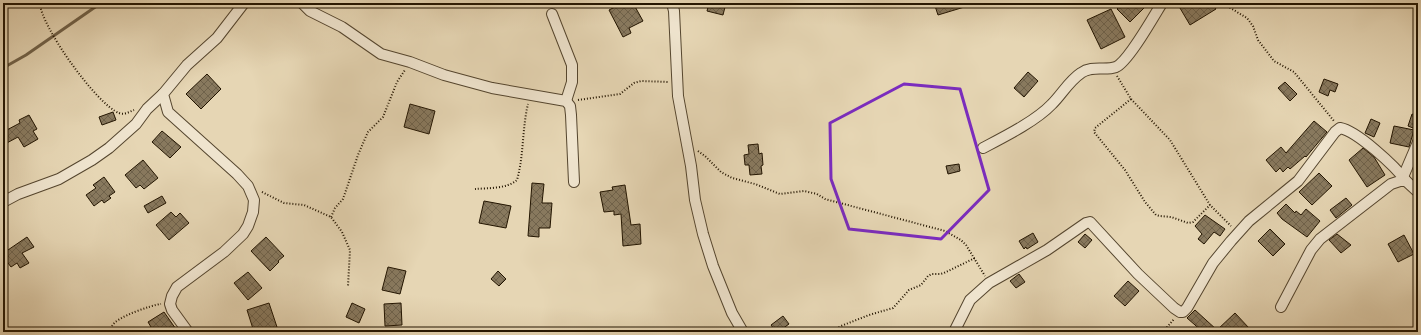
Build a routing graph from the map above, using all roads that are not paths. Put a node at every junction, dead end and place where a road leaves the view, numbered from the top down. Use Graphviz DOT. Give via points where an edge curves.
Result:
graph roads {
  1 [pos="244,3"];
  2 [pos="302,3"];
  3 [pos="672,3"];
  4 [pos="1162,3"];
  5 [pos="552,14"];
  6 [pos="163,94"];
  7 [pos="566,101"];
  8 [pos="1418,142"];
  9 [pos="983,148"];
  10 [pos="1404,179"];
  11 [pos="574,182"];
  12 [pos="1418,192"];
  13 [pos="3,202"];
  14 [pos="1281,307"];
  15 [pos="188,332"];
  16 [pos="743,332"];
  17 [pos="954,332"];
  1 -- 6 [label="street" via="217,38 187,65"];
  2 -- 7 [label="street" via="310,11 342,27 381,54 492,88"];
  3 -- 16 [label="street" via="678,96 703,234 732,313"];
  4 -- 9 [label="street" via="1129,54 1117,67 1082,72 1052,104 1008,135"];
  5 -- 7 [label="street" via="572,65 572,82"];
  6 -- 13 [label="street" via="136,124 92,160 59,179"];
  6 -- 15 [label="street" via="168,112 248,186 254,200 253,212 243,234 178,287 172,296 172,310"];
  7 -- 11 [label="street" via="570,106 571,115"];
  8 -- 10 [label="street"];
  10 -- 12 [label="street"];
  10 -- 14 [label="street" via="1391,184 1320,239 1311,250"];
  10 -- 17 [label="street" via="1363,140 1340,128 1298,181 1238,232 1214,262 1183,312 1138,274 1090,222 989,283 970,300"];
}
